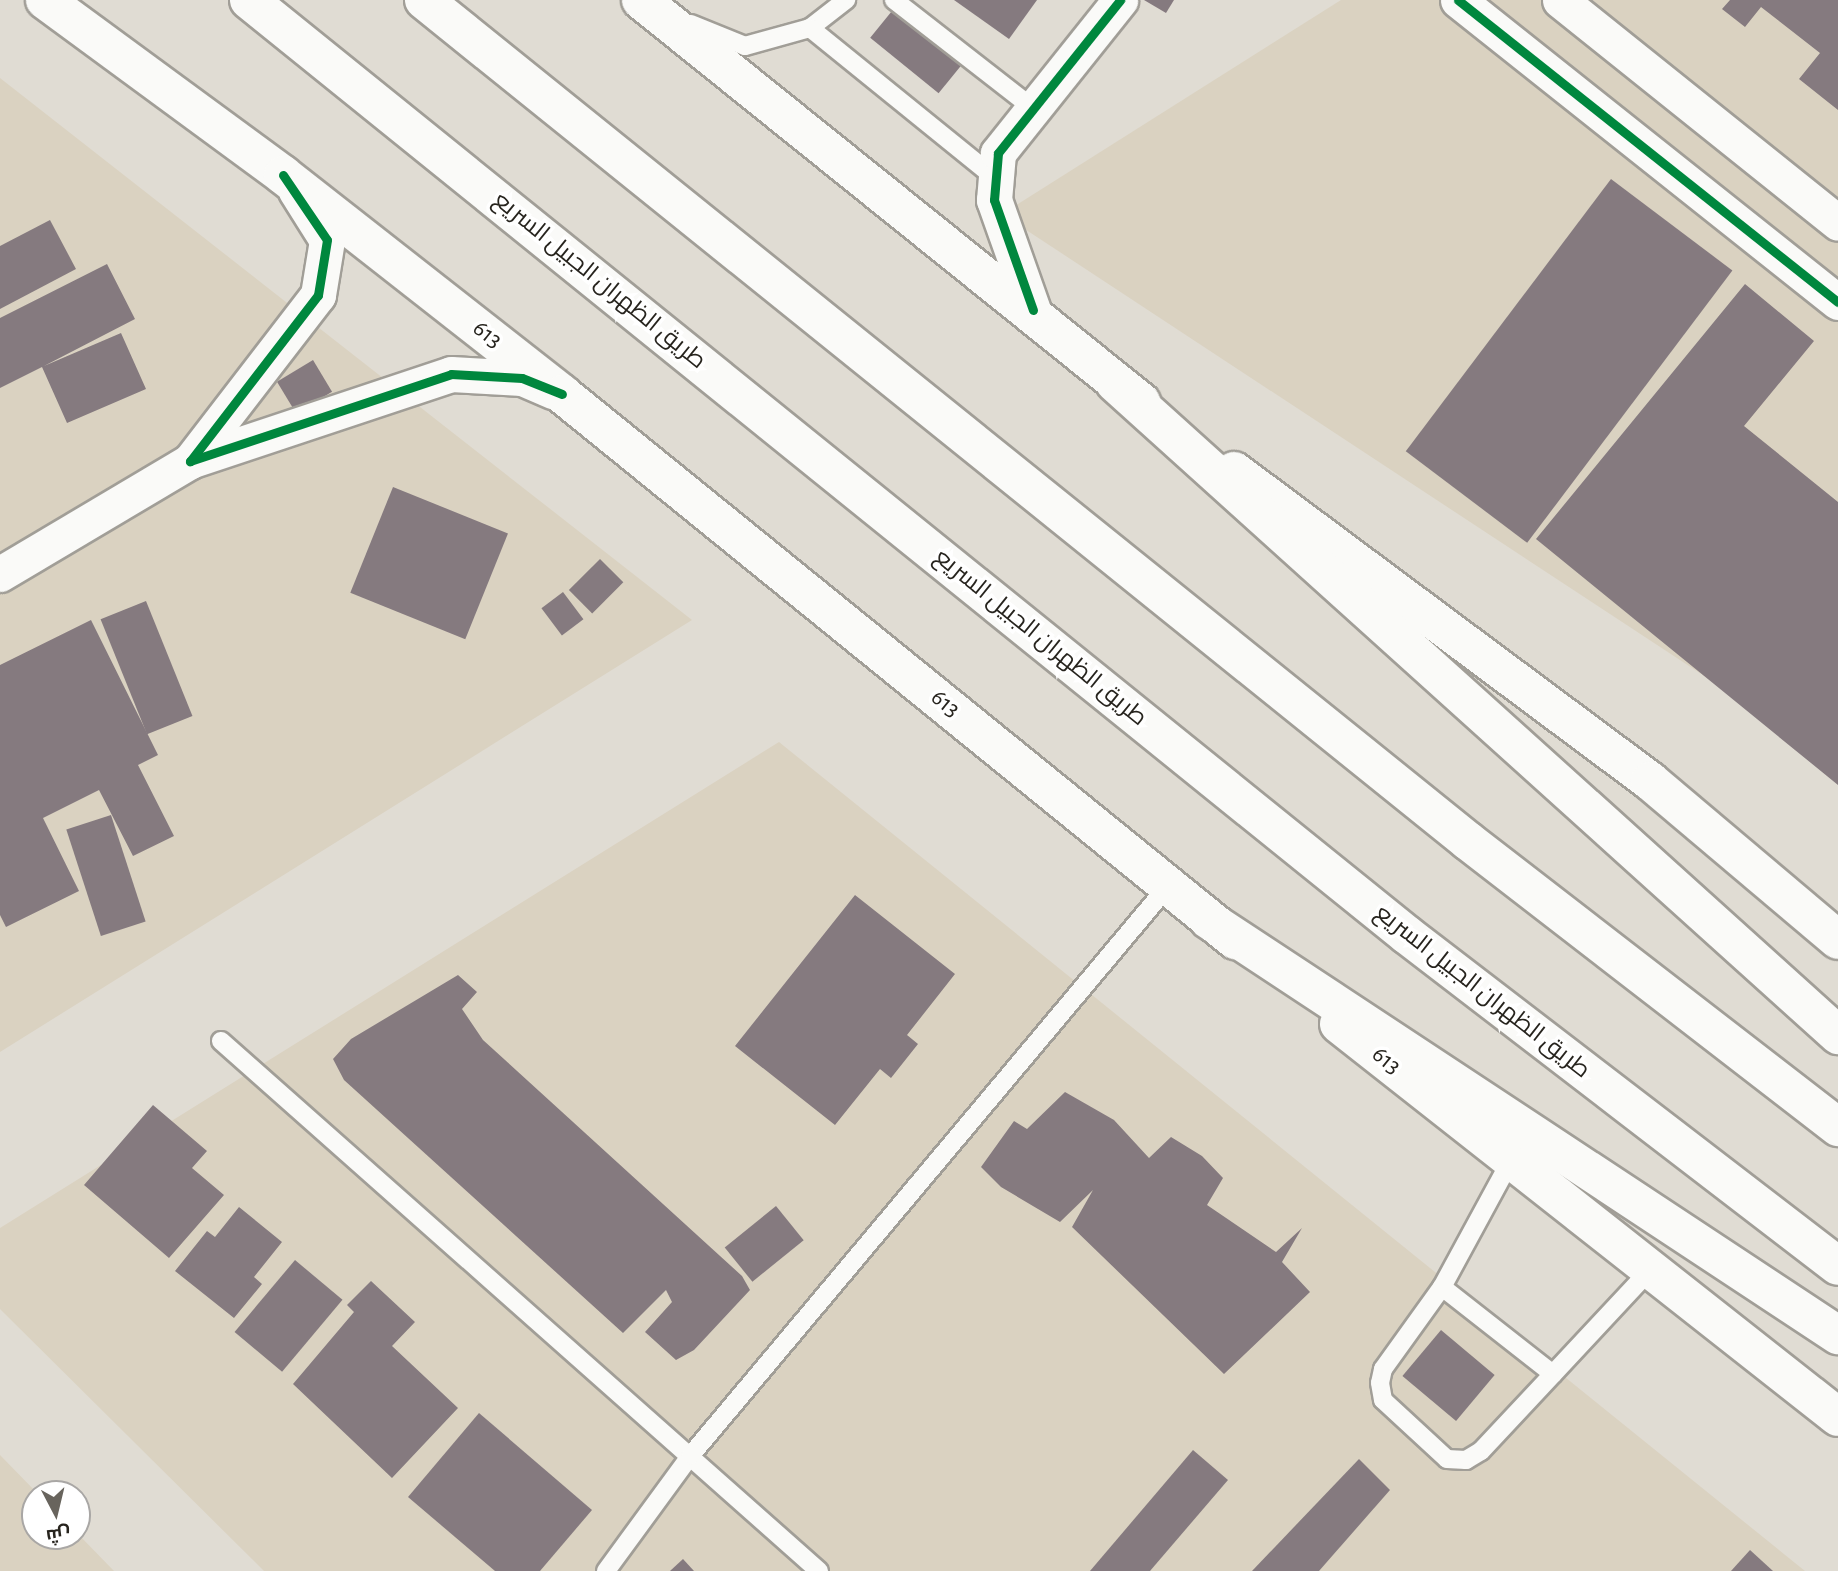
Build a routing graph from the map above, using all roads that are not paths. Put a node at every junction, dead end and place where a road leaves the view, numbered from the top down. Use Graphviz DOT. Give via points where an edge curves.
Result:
graph roads {
  1 [pos="45,0"];
  2 [pos="249,0"];
  3 [pos="424,0"];
  4 [pos="846,0"];
  5 [pos="894,0"];
  6 [pos="1120,0"];
  7 [pos="1458,0"];
  8 [pos="1560,0"];
  9 [pos="646,2"];
  10 [pos="810,28"];
  11 [pos="1034,109"];
  12 [pos="283,175"];
  13 [pos="993,176"];
  14 [pos="1838,223"];
  15 [pos="1838,302"];
  16 [pos="1033,310"];
  17 [pos="1115,383"];
  18 [pos="562,394"];
  19 [pos="190,461"];
  20 [pos="0,574"];
  21 [pos="1168,886"];
  22 [pos="1209,920"];
  23 [pos="1838,940"];
  24 [pos="1838,1035"];
  25 [pos="221,1041"];
  26 [pos="1838,1127"];
  27 [pos="1511,1160"];
  28 [pos="1838,1266"];
  29 [pos="1648,1272"];
  30 [pos="1442,1287"];
  31 [pos="1838,1335"];
  32 [pos="1553,1374"];
  33 [pos="1838,1417"];
  34 [pos="691,1455"];
  35 [pos="606,1571"];
  36 [pos="819,1571"];
  1 -- 12 [label="main road, 613"];
  2 -- 28 [label="main road, طريق الظهران الجبيل السريع" via="1407,935"];
  3 -- 26 [label="main road" via="1468,841"];
  4 -- 10 [label="lane"];
  5 -- 11 [label="lane"];
  6 -- 11 [label="street"];
  7 -- 15 [label="street"];
  8 -- 14 [label="street"];
  9 -- 10 [label="lane" via="745,46"];
  9 -- 16 [label="main road"];
  10 -- 13 [label="lane"];
  11 -- 13 [label="street" via="998,153"];
  12 -- 18 [label="main road, 613"];
  12 -- 19 [label="street" via="327,240 318,295"];
  13 -- 16 [label="street" via="994,200"];
  16 -- 17 [label="main road"];
  17 -- 23 [label="main road" via="1650,780"];
  17 -- 24 [label="main road"];
  18 -- 19 [label="street" via="522,378 451,374"];
  18 -- 21 [label="main road, 613"];
  19 -- 20 [label="street"];
  21 -- 22 [label="main road, 613"];
  21 -- 34 [label="lane"];
  22 -- 27 [label="main road, 613"];
  22 -- 31 [label="main road"];
  25 -- 34 [label="lane"];
  27 -- 29 [label="main road, 613"];
  27 -- 30 [label="lane"];
  29 -- 32 [label="lane"];
  29 -- 33 [label="main road, 613"];
  30 -- 32 [label="lane"];
  30 -- 32 [label="lane" via="1382,1369 1380,1383 1383,1400 1447,1459 1466,1460 1481,1451"];
  34 -- 35 [label="lane"];
  34 -- 36 [label="lane"];
}
